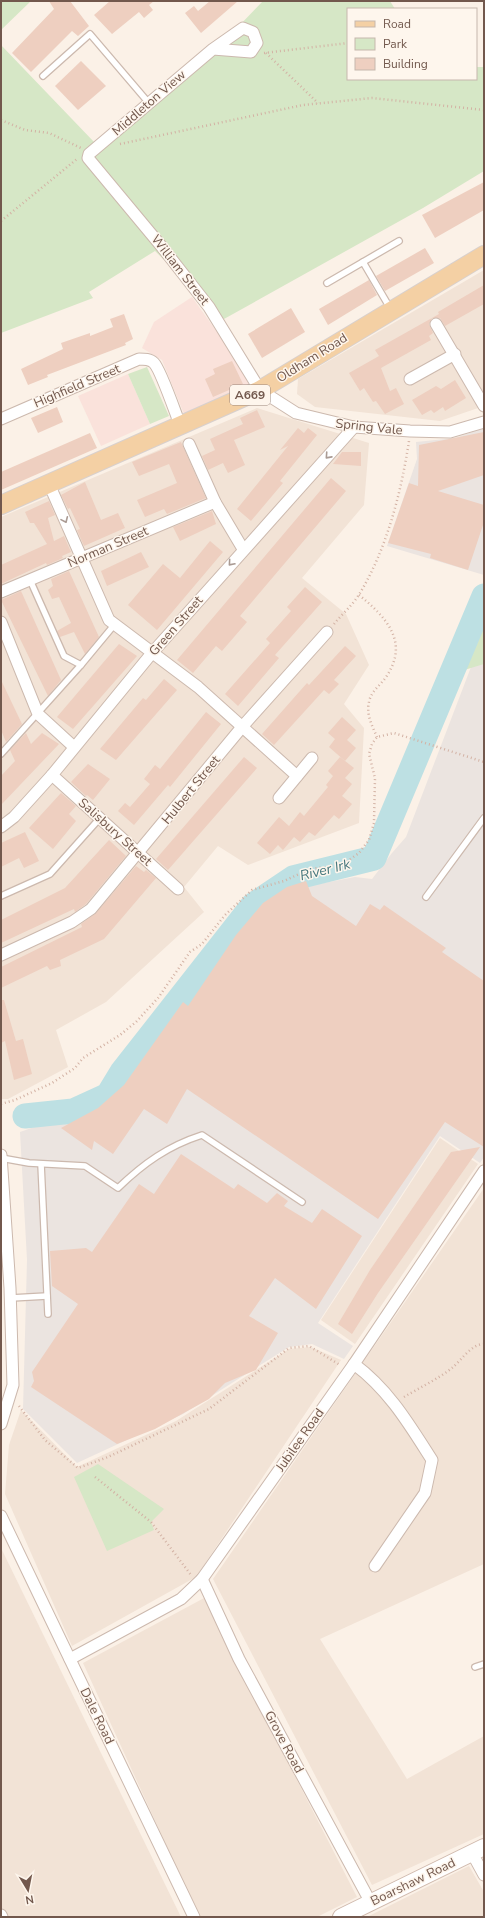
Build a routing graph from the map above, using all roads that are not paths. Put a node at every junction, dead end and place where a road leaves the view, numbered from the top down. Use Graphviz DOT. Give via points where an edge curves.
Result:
graph roads {
  1 [pos="213,49"];
  2 [pos="43,76"];
  3 [pos="148,102"];
  4 [pos="88,156"];
  5 [pos="399,241"];
  6 [pos="484,255"];
  7 [pos="363,262"];
  8 [pos="327,283"];
  9 [pos="391,310"];
  10 [pos="436,324"];
  11 [pos="455,354"];
  12 [pos="410,379"];
  13 [pos="260,390"];
  14 [pos="484,406"];
  15 [pos="1,419"];
  16 [pos="484,422"];
  17 [pos="180,427"];
  18 [pos="354,427"];
  19 [pos="189,444"];
  20 [pos="49,484"];
  21 [pos="215,502"];
  22 [pos="1,505"];
  23 [pos="243,549"];
  24 [pos="82,558"];
  25 [pos="30,580"];
  26 [pos="1,592"];
  27 [pos="1,622"];
  28 [pos="115,624"];
  29 [pos="327,632"];
  30 [pos="152,653"];
  31 [pos="81,665"];
  32 [pos="38,714"];
  33 [pos="242,727"];
  34 [pos="74,747"];
  35 [pos="1,754"];
  36 [pos="312,758"];
  37 [pos="52,775"];
  38 [pos="298,776"];
  39 [pos="279,798"];
  40 [pos="100,818"];
  41 [pos="484,818"];
  42 [pos="1,827"];
  43 [pos="140,853"];
  44 [pos="178,889"];
  45 [pos="1,896"];
  46 [pos="426,897"];
  47 [pos="1,955"];
  48 [pos="1,1157"];
  49 [pos="41,1164"];
  50 [pos="484,1171"];
  51 [pos="302,1202"];
  52 [pos="47,1296"];
  53 [pos="11,1298"];
  54 [pos="48,1314"];
  55 [pos="351,1368"];
  56 [pos="1,1424"];
  57 [pos="1,1516"];
  58 [pos="375,1566"];
  59 [pos="200,1581"];
  60 [pos="70,1659"];
  61 [pos="484,1664"];
  62 [pos="475,1667"];
  63 [pos="478,1850"];
  64 [pos="484,1875"];
  65 [pos="370,1903"];
  66 [pos="194,1917"];
  67 [pos="341,1917"];
  1 -- 1 [label="street, Middleton View" via="243,28 253,32 257,43 251,52"];
  1 -- 3 [label="street, Middleton View"];
  2 -- 3 [label="lane" via="90,34"];
  3 -- 4 [label="street, Middleton View"];
  4 -- 13 [label="street, William Street" via="209,307"];
  5 -- 7 [label="lane"];
  6 -- 9 [label="main road, Oldham Road / A669"];
  7 -- 8 [label="lane"];
  7 -- 9 [label="lane"];
  9 -- 13 [label="main road, Oldham Road / A669"];
  10 -- 11 [label="street"];
  11 -- 12 [label="street"];
  11 -- 14 [label="street"];
  13 -- 17 [label="main road, Oldham Road / A669"];
  13 -- 18 [label="street, Spring Vale" via="296,413"];
  15 -- 17 [label="street, Highfield Street" via="139,359 147,359 154,362"];
  16 -- 18 [label="street, Spring Vale" via="450,432"];
  17 -- 20 [label="main road, Oldham Road / A669"];
  18 -- 23 [label="street, Green Street, one-way"];
  19 -- 21 [label="street"];
  20 -- 22 [label="main road, Oldham Road / A669"];
  20 -- 24 [label="street, one-way"];
  21 -- 23 [label="street"];
  21 -- 24 [label="street, Norman Street"];
  23 -- 30 [label="street, Green Street, one-way"];
  24 -- 25 [label="street, Norman Street"];
  24 -- 28 [label="street" via="109,620"];
  25 -- 26 [label="street, Norman Street"];
  25 -- 31 [label="lane" via="64,656"];
  27 -- 32 [label="street"];
  28 -- 30 [label="street"];
  28 -- 31 [label="lane"];
  29 -- 33 [label="street, Hulbert Street"];
  30 -- 33 [label="street" via="198,687"];
  30 -- 34 [label="street, Green Street"];
  31 -- 32 [label="lane"];
  32 -- 34 [label="street"];
  32 -- 35 [label="lane"];
  33 -- 38 [label="street"];
  33 -- 43 [label="street, Hulbert Street"];
  34 -- 37 [label="street, Green Street"];
  36 -- 38 [label="street"];
  37 -- 40 [label="street, Salisbury Street"];
  37 -- 42 [label="street, Green Street" via="14,817"];
  38 -- 39 [label="street"];
  40 -- 43 [label="street, Salisbury Street"];
  40 -- 45 [label="lane" via="50,874"];
  41 -- 46 [label="lane"];
  43 -- 44 [label="street, Salisbury Street"];
  43 -- 47 [label="street, Hulbert Street" via="86,913"];
  48 -- 49 [label="lane"];
  48 -- 53 [label="street"];
  49 -- 51 [label="lane" via="85,1166 118,1188 141,1166 180,1142 202,1135"];
  49 -- 52 [label="lane"];
  50 -- 55 [label="street, Jubilee Road"];
  52 -- 53 [label="lane"];
  52 -- 54 [label="lane"];
  53 -- 56 [label="street" via="13,1385"];
  55 -- 58 [label="street" via="372,1378 395,1403 432,1460 425,1493"];
  55 -- 59 [label="street, Jubilee Road"];
  57 -- 60 [label="street, Dale Road"];
  59 -- 60 [label="street, Jubilee Road" via="181,1599"];
  59 -- 65 [label="street, Grove Road"];
  60 -- 66 [label="street, Dale Road"];
  61 -- 62 [label="lane"];
  63 -- 64 [label="street"];
  63 -- 65 [label="street, Boarshaw Road"];
  65 -- 67 [label="street, Boarshaw Road"];
}
